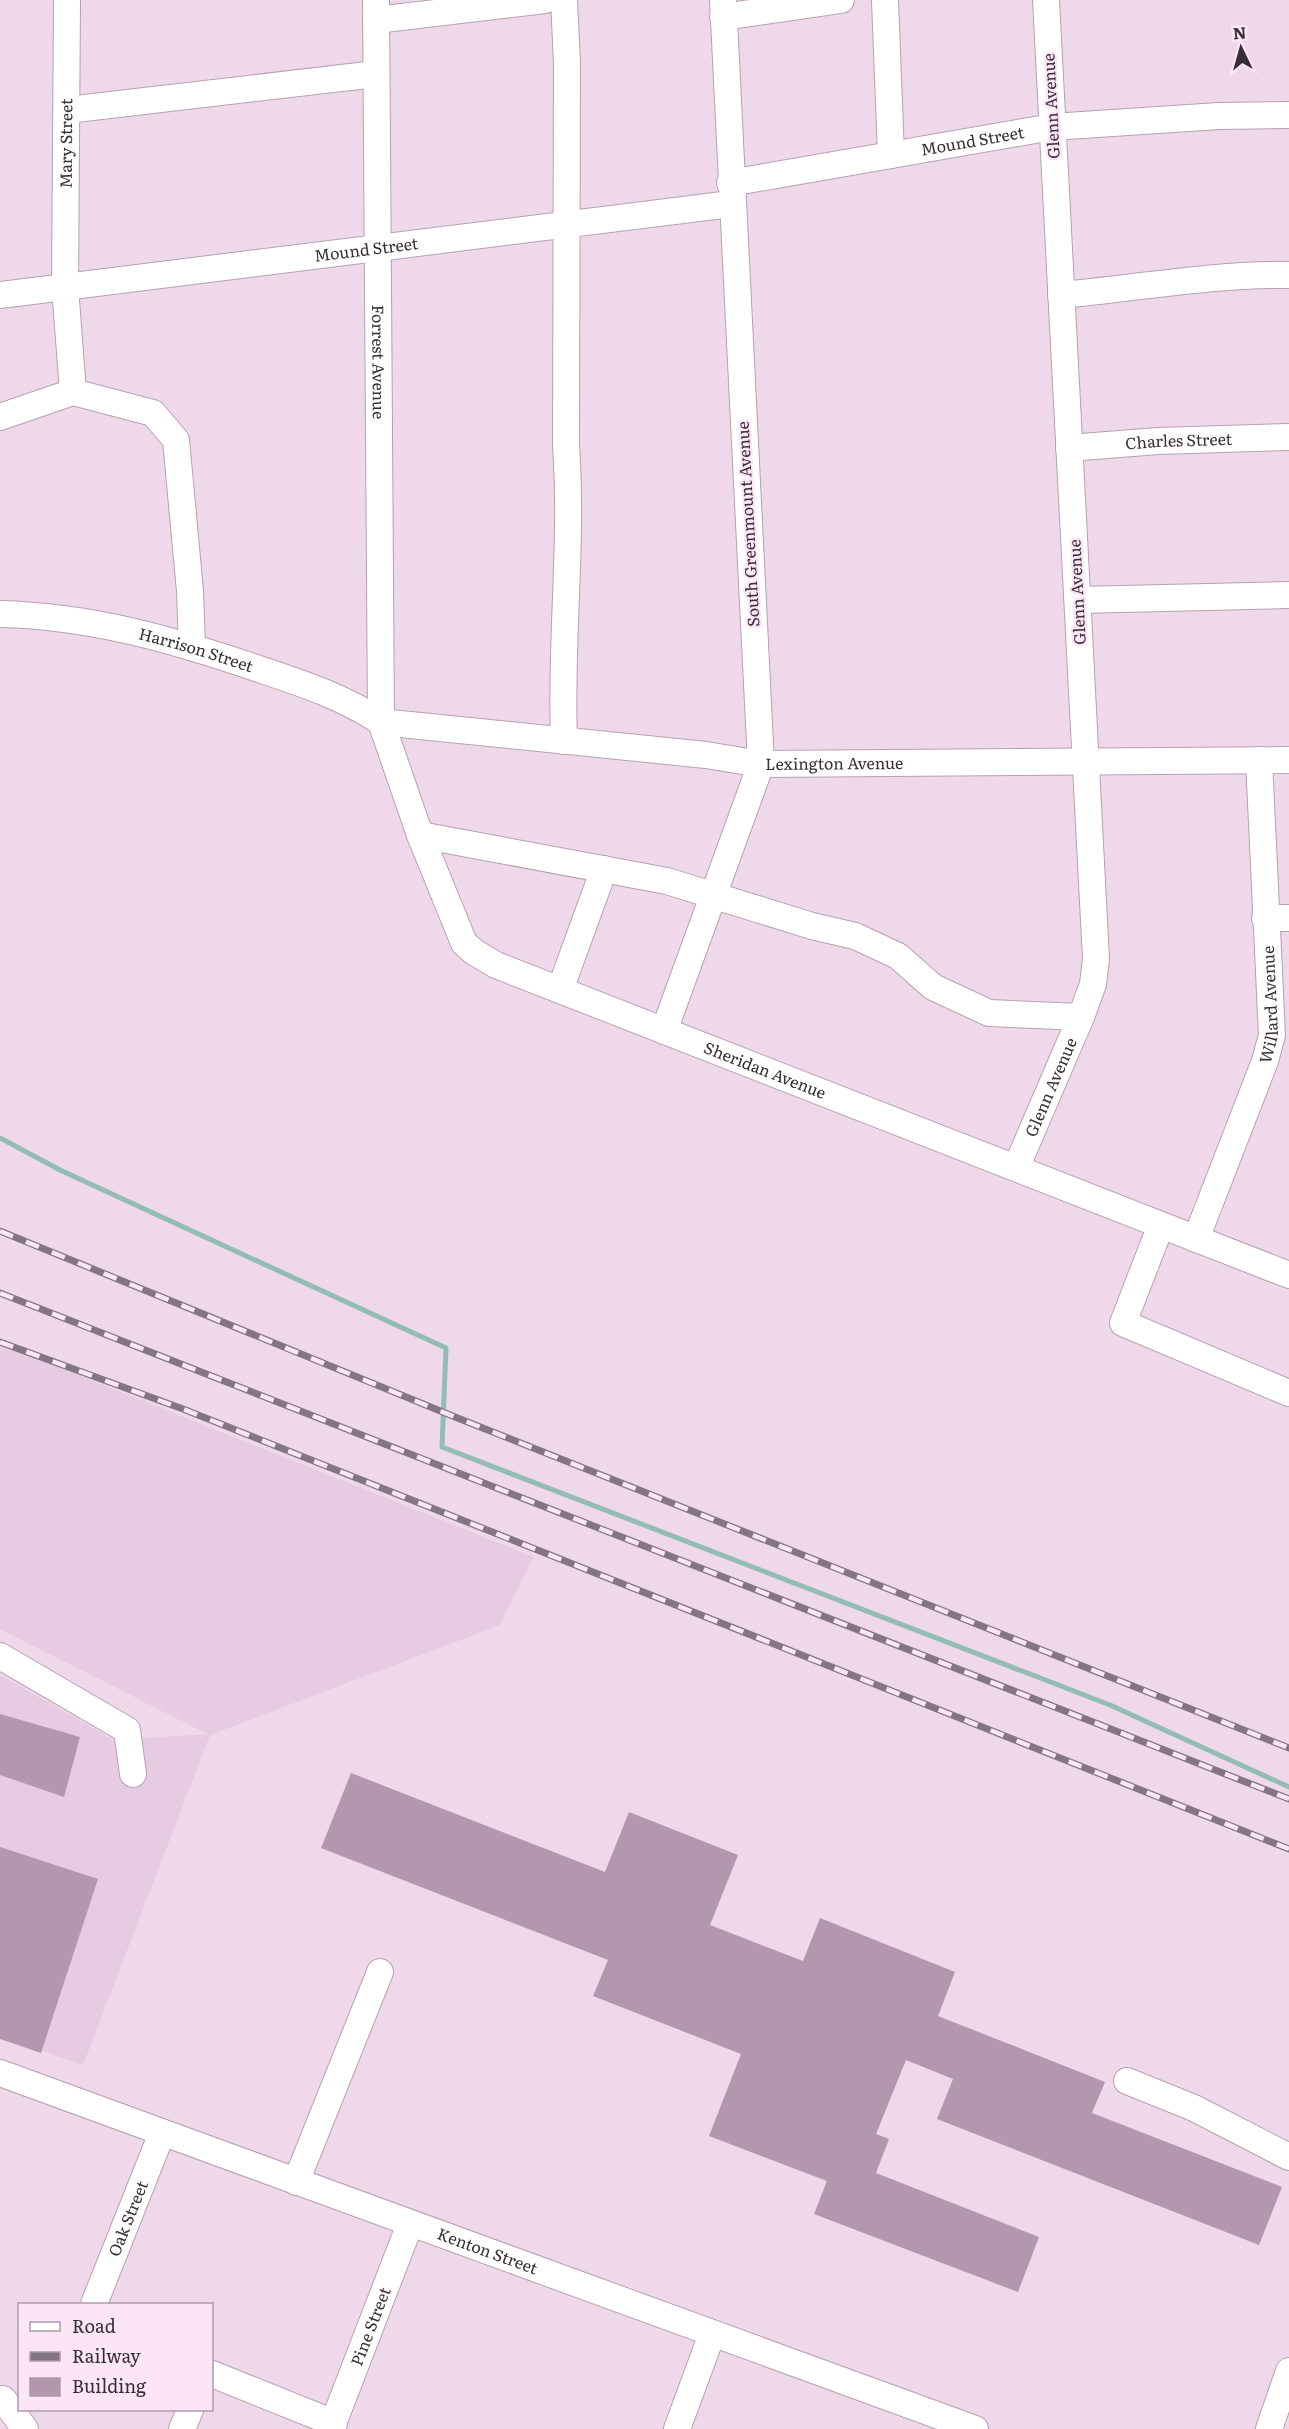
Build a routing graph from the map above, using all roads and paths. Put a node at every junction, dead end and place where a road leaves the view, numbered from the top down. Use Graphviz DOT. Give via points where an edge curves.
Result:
graph roads {
  1 [pos="67,0"];
  2 [pos="545,0"];
  3 [pos="564,0"];
  4 [pos="841,0"];
  5 [pos="885,0"];
  6 [pos="1046,0"];
  7 [pos="723,9"];
  8 [pos="376,10"];
  9 [pos="376,74"];
  10 [pos="67,110"];
  11 [pos="1289,115"];
  12 [pos="1052,127"];
  13 [pos="891,155"];
  14 [pos="731,194"];
  15 [pos="566,225"];
  16 [pos="377,248"];
  17 [pos="1289,275"];
  18 [pos="66,287"];
  19 [pos="0,295"];
  20 [pos="1061,295"];
  21 [pos="73,392"];
  22 [pos="0,417"];
  23 [pos="1289,437"];
  24 [pos="1069,448"];
  25 [pos="1289,595"];
  26 [pos="1078,600"];
  27 [pos="0,614"];
  28 [pos="192,647"];
  29 [pos="381,722"];
  30 [pos="564,741"];
  31 [pos="1259,760"];
  32 [pos="1289,760"];
  33 [pos="1087,761"];
  34 [pos="761,764"];
  35 [pos="420,835"];
  36 [pos="604,869"];
  37 [pos="713,895"];
  38 [pos="1277,918"];
  39 [pos="560,990"];
  40 [pos="1081,1017"];
  41 [pos="664,1030"];
  42 [pos="1280,1039"];
  43 [pos="1016,1168"];
  44 [pos="1161,1225"];
  45 [pos="1196,1239"];
  46 [pos="1289,1275"];
  47 [pos="1289,1393"];
  48 [pos="0,1656"];
  49 [pos="133,1774"];
  50 [pos="380,1972"];
  51 [pos="0,2073"];
  52 [pos="1127,2081"];
  53 [pos="162,2133"];
  54 [pos="1289,2157"];
  55 [pos="296,2182"];
  56 [pos="410,2224"];
  57 [pos="94,2303"];
  58 [pos="712,2334"];
  59 [pos="1289,2371"];
  60 [pos="213,2374"];
  61 [pos="8,2396"];
  62 [pos="189,2411"];
  63 [pos="332,2426"];
  64 [pos="25,2429"];
  65 [pos="182,2429"];
  66 [pos="677,2429"];
  67 [pos="975,2429"];
  68 [pos="1269,2429"];
  1 -- 10 [label="street, Mary Street"];
  2 -- 8 [label="street"];
  3 -- 15 [label="street"];
  4 -- 7 [label="street"];
  5 -- 13 [label="street"];
  6 -- 12 [label="street, Glenn Avenue"];
  7 -- 14 [label="street, South Greenmount Avenue"];
  8 -- 9 [label="street, Forrest Avenue"];
  9 -- 10 [label="street"];
  9 -- 16 [label="street, Forrest Avenue"];
  10 -- 18 [label="street, Mary Street"];
  11 -- 12 [label="street, Mound Street"];
  12 -- 13 [label="street, Mound Street"];
  12 -- 20 [label="street, Glenn Avenue"];
  13 -- 14 [label="street, Mound Street"];
  14 -- 15 [label="street, Mound Street"];
  14 -- 34 [label="street, South Greenmount Avenue"];
  15 -- 16 [label="street, Mound Street"];
  15 -- 30 [label="street" via="566,446 570,506 562,686"];
  16 -- 18 [label="street, Mound Street"];
  16 -- 29 [label="street, Forrest Avenue"];
  17 -- 20 [label="street" via="1210,276 1181,283"];
  18 -- 19 [label="street, Mound Street"];
  18 -- 21 [label="street, Mary Street"];
  20 -- 24 [label="street, Glenn Avenue"];
  21 -- 22 [label="street"];
  21 -- 28 [label="street" via="153,412 176,441"];
  23 -- 24 [label="street, Charles Street"];
  24 -- 26 [label="street, Glenn Avenue"];
  25 -- 26 [label="street"];
  26 -- 33 [label="street, Glenn Avenue"];
  27 -- 28 [label="street, Harrison Street" via="87,620"];
  28 -- 29 [label="street, Harrison Street" via="311,687"];
  29 -- 30 [label="street, Lexington Avenue"];
  29 -- 35 [label="street, Sheridan Avenue"];
  30 -- 34 [label="street, Lexington Avenue"];
  31 -- 32 [label="street, Lexington Avenue"];
  31 -- 33 [label="street, Lexington Avenue"];
  31 -- 38 [label="street, Willard Avenue"];
  33 -- 34 [label="street, Lexington Avenue"];
  33 -- 40 [label="street, Glenn Avenue" via="1096,959 1093,984"];
  34 -- 37 [label="street, South Greenmount Avenue"];
  35 -- 36 [label="street"];
  35 -- 39 [label="street, Sheridan Avenue" via="464,943 496,965"];
  36 -- 37 [label="street"];
  36 -- 39 [label="street"];
  37 -- 40 [label="street" via="855,936 898,956 933,987 988,1013"];
  37 -- 41 [label="street, South Greenmount Avenue"];
  38 -- 42 [label="street, Willard Avenue"];
  39 -- 41 [label="street, Sheridan Avenue"];
  40 -- 43 [label="street, Glenn Avenue"];
  41 -- 43 [label="street, Sheridan Avenue"];
  42 -- 45 [label="street, Willard Avenue" via="1265,1061"];
  43 -- 44 [label="street, Sheridan Avenue"];
  44 -- 45 [label="street, Sheridan Avenue"];
  44 -- 47 [label="street" via="1123,1323"];
  45 -- 46 [label="street, Sheridan Avenue"];
  48 -- 49 [label="street" via="127,1730"];
  50 -- 55 [label="street"];
  51 -- 53 [label="street, Kenton Street"];
  52 -- 54 [label="street" via="1194,2108"];
  53 -- 55 [label="street, Kenton Street"];
  53 -- 57 [label="street, Oak Street"];
  55 -- 56 [label="street, Kenton Street"];
  56 -- 58 [label="street, Kenton Street"];
  56 -- 63 [label="street, Pine Street"];
  58 -- 66 [label="street"];
  58 -- 67 [label="street, Kenton Street"];
  59 -- 68 [label="street"];
  60 -- 63 [label="street"];
  61 -- 64 [label="street"];
  62 -- 65 [label="street"];
}
